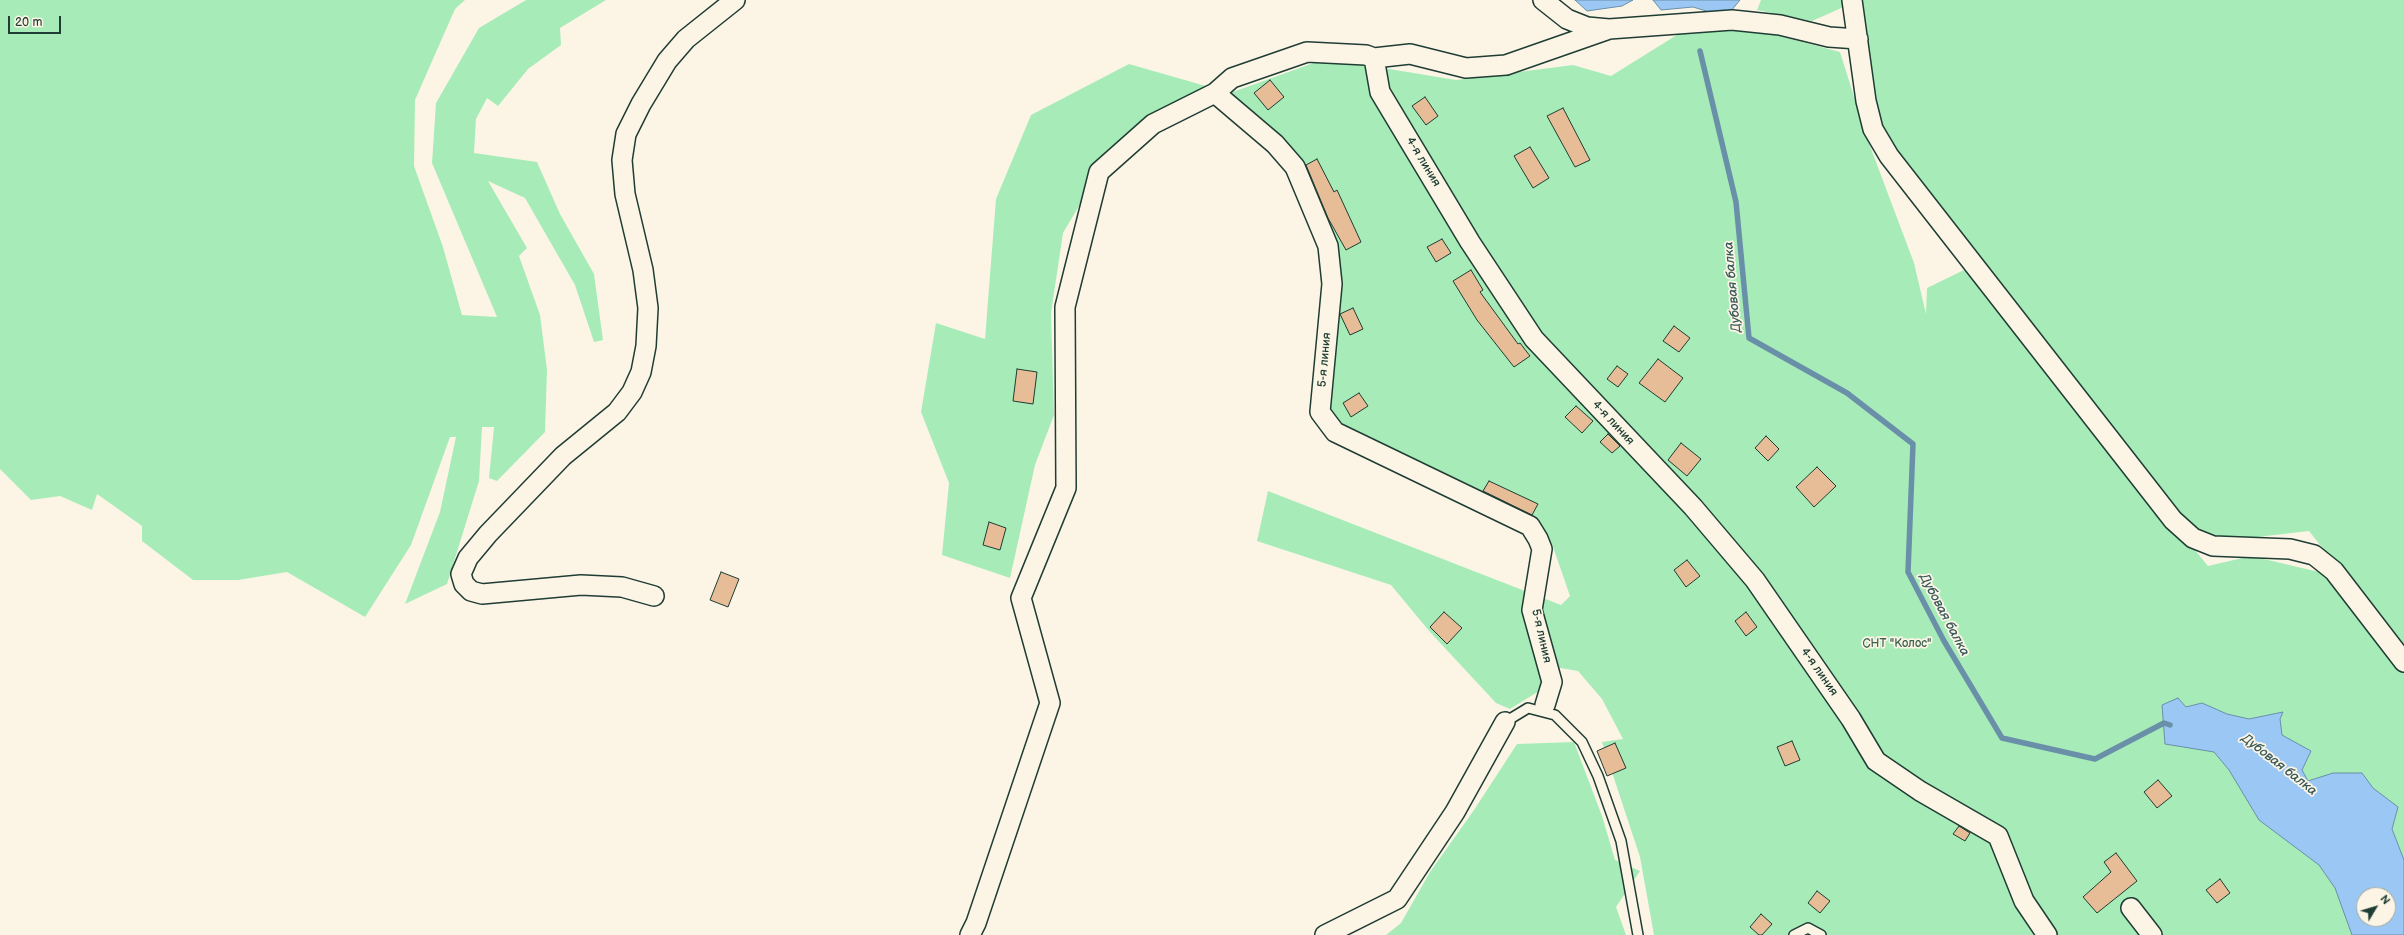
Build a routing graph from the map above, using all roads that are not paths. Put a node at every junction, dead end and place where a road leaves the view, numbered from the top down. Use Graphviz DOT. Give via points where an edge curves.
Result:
graph roads {
  1 [pos="735,0"];
  2 [pos="1543,0"];
  3 [pos="1852,0"];
  4 [pos="1609,29"];
  5 [pos="1858,39"];
  6 [pos="1374,58"];
  7 [pos="1215,93"];
  8 [pos="654,596"];
  9 [pos="2404,662"];
  10 [pos="1545,705"];
  11 [pos="1505,722"];
  12 [pos="2131,908"];
  13 [pos="970,935"];
  14 [pos="1325,935"];
  15 [pos="1638,935"];
  16 [pos="1794,935"];
  17 [pos="1821,935"];
  18 [pos="2047,935"];
  19 [pos="2152,935"];
  1 -- 8 [label="street" via="686,39 667,62 626,134 622,160 625,194 643,270 648,308 646,346 632,392 617,412 563,456 498,522 468,558 461,574 464,584 471,591 482,594 581,585 622,587"];
  2 -- 4 [label="street" via="1566,19 1587,27"];
  3 -- 5 [label="street"];
  4 -- 5 [label="street" via="1732,20 1780,25 1829,37"];
  4 -- 6 [label="street" via="1506,65 1466,68 1410,54"];
  5 -- 9 [label="street" via="1866,101 1873,129 1889,156 2173,520 2193,538 2213,546 2290,549 2314,555 2334,571"];
  6 -- 7 [label="street" via="1366,55 1307,52 1232,78"];
  6 -- 18 [label="street, 4-я линия" via="1380,92 1470,242 1534,338 1693,507 1755,580 1851,719 1876,761 1920,791 1998,836 2024,901"];
  7 -- 10 [label="street, 5-я линия" via="1275,144 1295,167 1328,246 1332,284 1320,412 1335,432 1530,526 1538,539 1542,549 1532,610 1552,682"];
  7 -- 13 [label="street" via="1153,124 1099,172 1065,307 1066,488 1022,598 1050,703"];
  11 -- 14 [label="street" via="1455,812 1397,899"];
  11 -- 15 [label="lane" via="1528,708 1549,713 1555,715 1582,742 1598,776 1621,841"];
  12 -- 19 [label="street"];
  16 -- 17 [label="lane" via="1808,928"];
}
